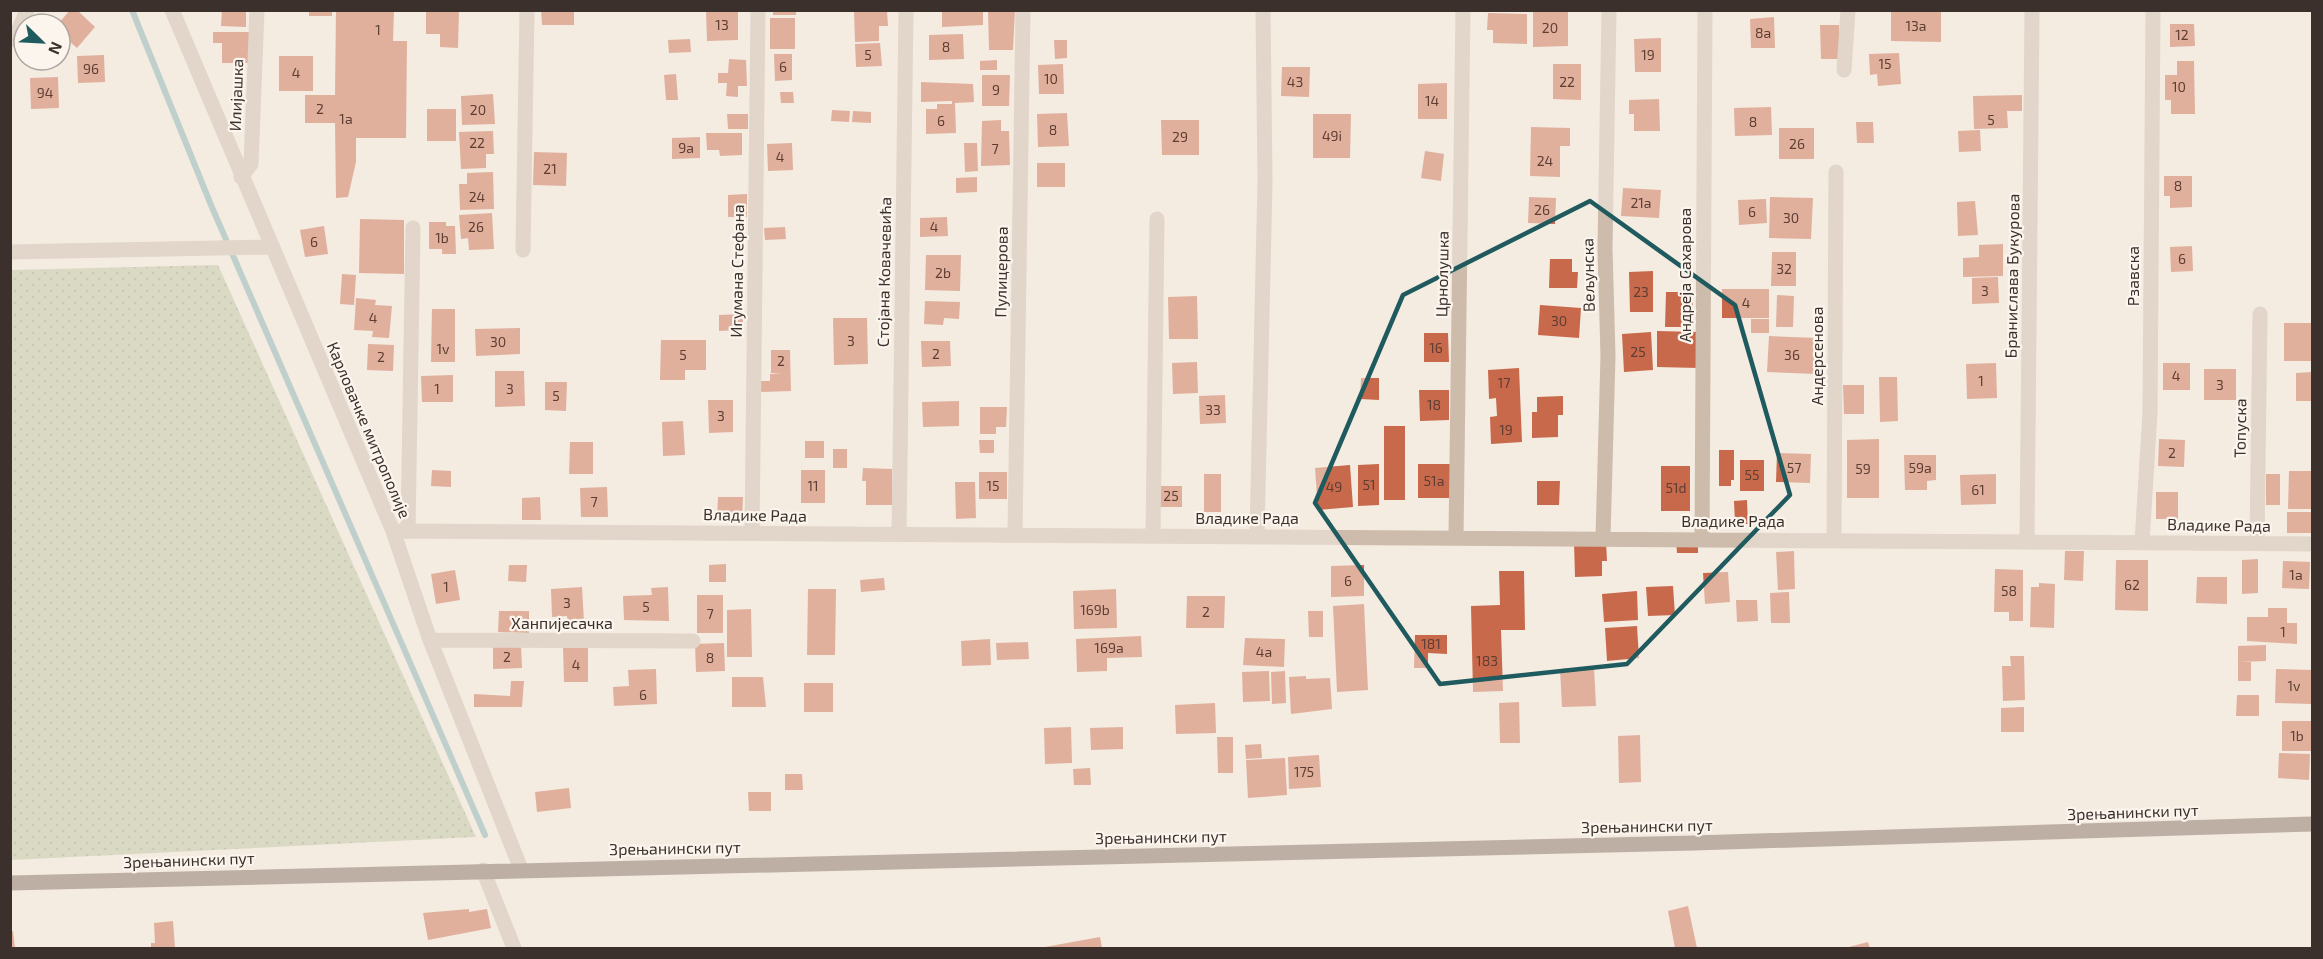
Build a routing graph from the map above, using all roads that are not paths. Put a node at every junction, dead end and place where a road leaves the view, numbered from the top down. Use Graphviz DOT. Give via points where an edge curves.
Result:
graph roads {
  1 [pos="27,10"];
  2 [pos="172,10"];
  3 [pos="257,10"];
  4 [pos="527,10"];
  5 [pos="758,10"];
  6 [pos="906,10"];
  7 [pos="1023,10"];
  8 [pos="1263,10"];
  9 [pos="1463,10"];
  10 [pos="1609,10"];
  11 [pos="1705,10"];
  12 [pos="1848,10"];
  13 [pos="2032,10"];
  14 [pos="2153,10"];
  15 [pos="10,40"];
  16 [pos="1844,70"];
  17 [pos="1836,172"];
  18 [pos="241,177"];
  19 [pos="1157,219"];
  20 [pos="413,228"];
  21 [pos="272,247"];
  22 [pos="523,250"];
  23 [pos="10,252"];
  24 [pos="2259,314"];
  25 [pos="400,531"];
  26 [pos="752,533"];
  27 [pos="899,534"];
  28 [pos="1015,535"];
  29 [pos="1153,536"];
  30 [pos="1257,536"];
  31 [pos="1456,537"];
  32 [pos="1603,538"];
  33 [pos="1702,539"];
  34 [pos="1834,540"];
  35 [pos="2027,541"];
  36 [pos="2142,542"];
  37 [pos="2257,543"];
  38 [pos="2313,544"];
  39 [pos="430,640"];
  40 [pos="693,641"];
  41 [pos="2313,824"];
  42 [pos="521,869"];
  43 [pos="483,870"];
  44 [pos="10,883"];
  45 [pos="514,948"];
  1 -- 15 [label="street"];
  2 -- 18 [label="street, Карловачке митрополије"];
  3 -- 18 [label="street, Илијашка" via="251,164"];
  4 -- 22 [label="street"];
  5 -- 26 [label="street, Игумана Стефана"];
  6 -- 27 [label="street, Стојана Ковачевића"];
  7 -- 28 [label="street, Пулицерова"];
  8 -- 30 [label="street" via="1265,182"];
  9 -- 31 [label="street, Црнолушка"];
  10 -- 32 [label="street, Вељунска"];
  11 -- 33 [label="street, Андреја Сахарова"];
  12 -- 16 [label="street"];
  13 -- 35 [label="street, Бранислава Букурова"];
  14 -- 36 [label="street, Рзавска" via="2150,413"];
  17 -- 34 [label="street, Андерсенова"];
  18 -- 21 [label="street, Карловачке митрополије"];
  19 -- 29 [label="street"];
  20 -- 25 [label="street"];
  21 -- 23 [label="street"];
  21 -- 25 [label="street, Карловачке митрополије"];
  24 -- 37 [label="street, Топуска"];
  25 -- 26 [label="street, Владике Рада"];
  25 -- 39 [label="street, Карловачке митрополије"];
  26 -- 27 [label="street, Владике Рада"];
  27 -- 28 [label="street, Владике Рада"];
  28 -- 29 [label="street, Владике Рада"];
  29 -- 30 [label="street, Владике Рада"];
  30 -- 31 [label="street, Владике Рада"];
  31 -- 32 [label="street, Владике Рада"];
  32 -- 33 [label="street, Владике Рада"];
  33 -- 34 [label="street, Владике Рада"];
  34 -- 35 [label="street, Владике Рада"];
  35 -- 36 [label="street, Владике Рада"];
  36 -- 37 [label="street, Владике Рада"];
  37 -- 38 [label="street, Владике Рада"];
  39 -- 40 [label="street, Ханпијесачка"];
  39 -- 42 [label="street, Карловачке митрополије"];
  41 -- 42 [label="main road, Зрењанински пут" via="1623,845"];
  42 -- 43 [label="main road, Зрењанински пут"];
  43 -- 44 [label="main road, Зрењанински пут"];
  43 -- 45 [label="street"];
}
